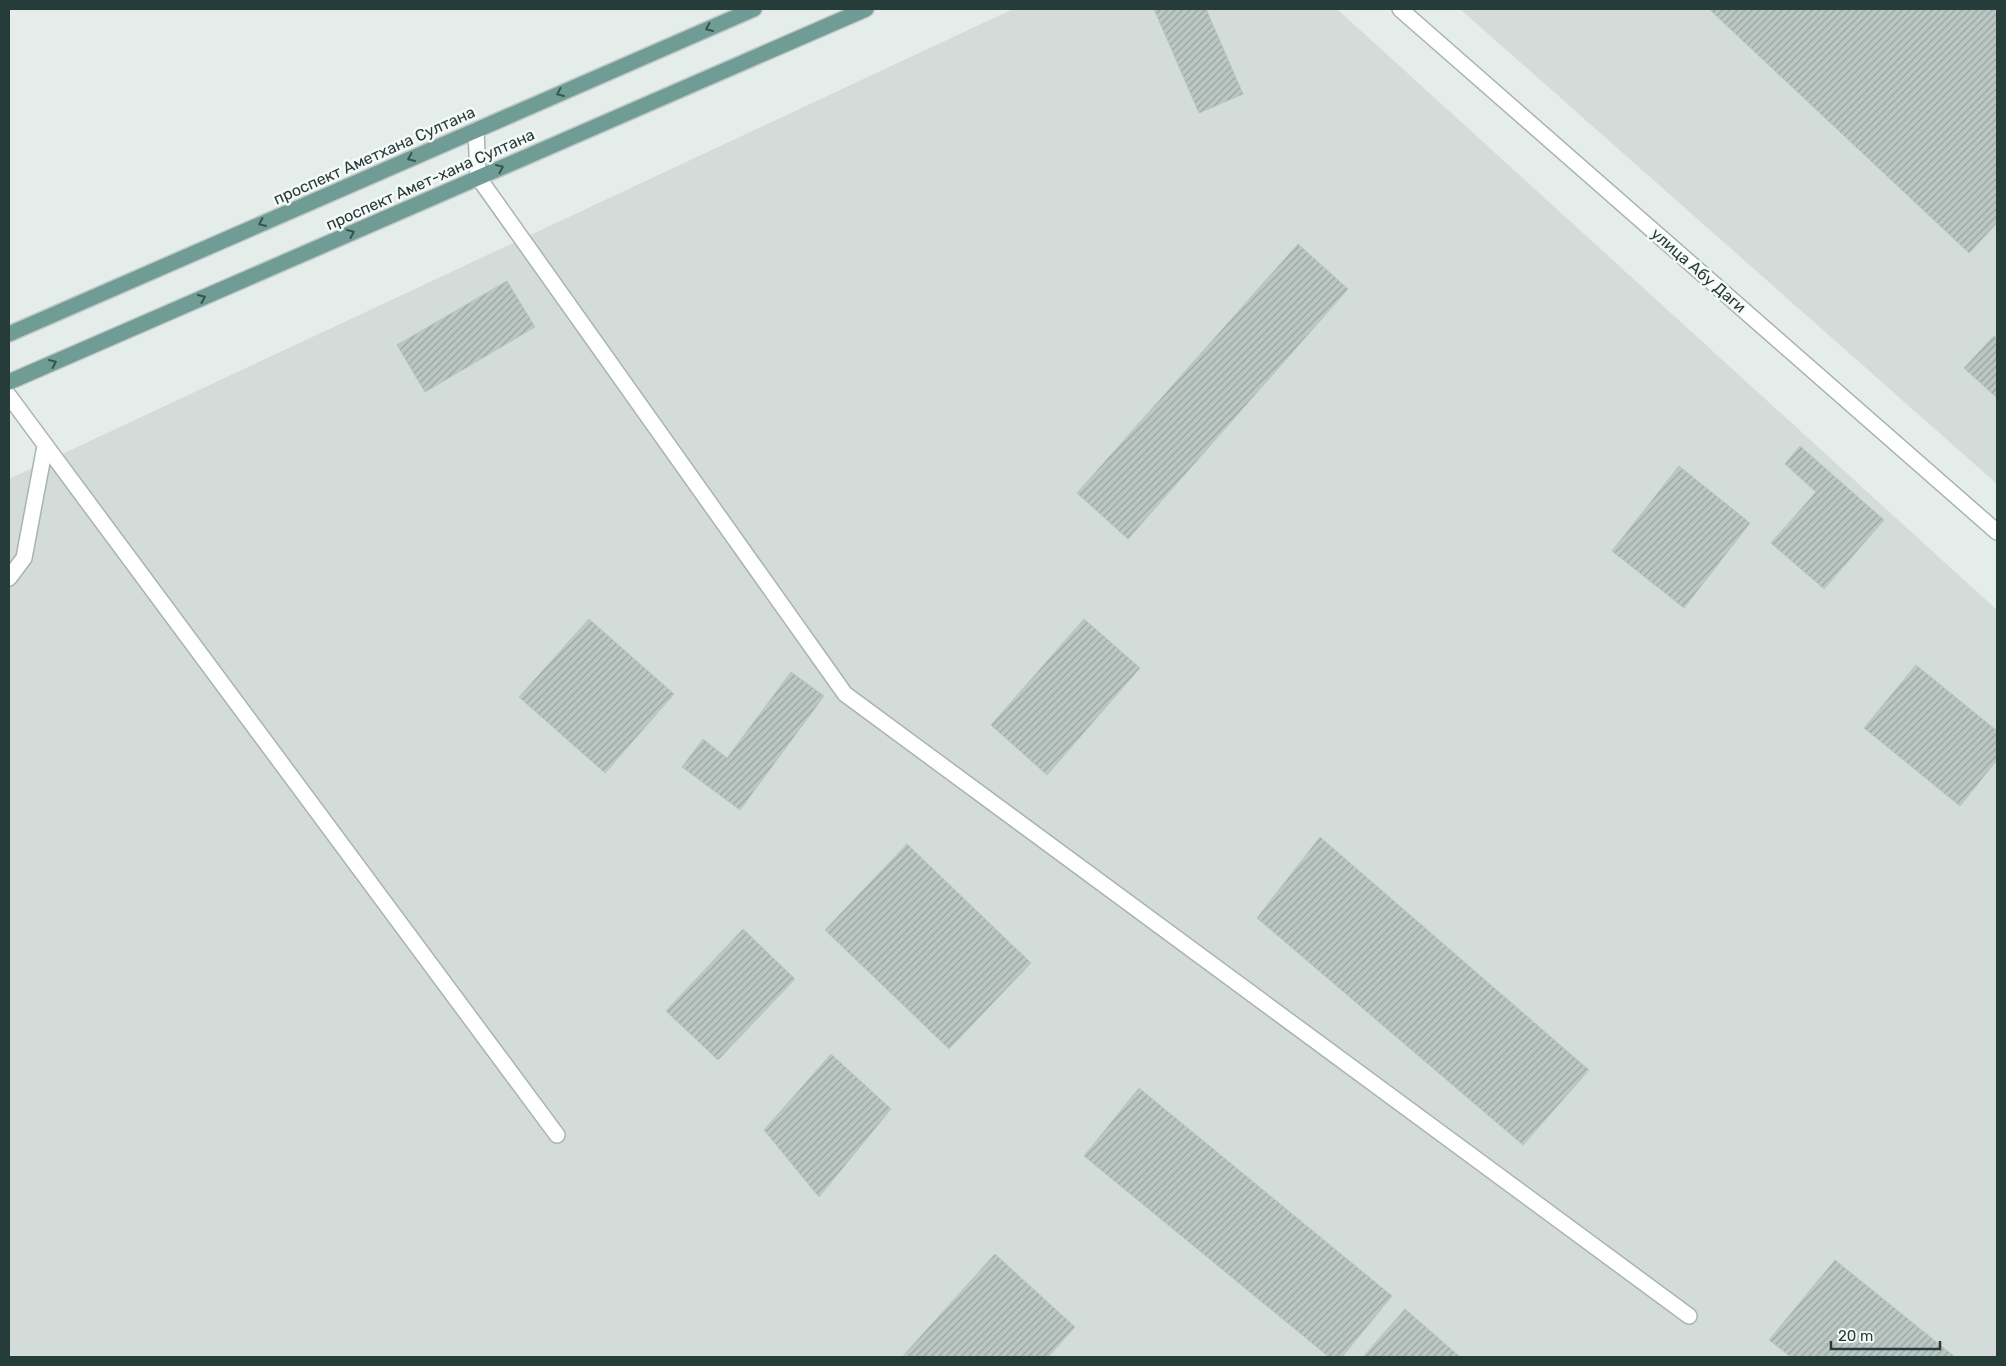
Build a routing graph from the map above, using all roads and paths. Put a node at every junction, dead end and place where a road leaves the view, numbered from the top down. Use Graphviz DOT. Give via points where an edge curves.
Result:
graph roads {
  1 [pos="754,9"];
  2 [pos="866,9"];
  3 [pos="1400,9"];
  4 [pos="476,130"];
  5 [pos="478,177"];
  6 [pos="9,334"];
  7 [pos="9,382"];
  8 [pos="9,396"];
  9 [pos="46,446"];
  10 [pos="1997,532"];
  11 [pos="9,578"];
  12 [pos="558,1134"];
  13 [pos="1689,1316"];
  1 -- 4 [label="main road, проспект Аметхана Султана, one-way"];
  5 -- 2 [label="main road, проспект Амет-хана Султана, one-way"];
  3 -- 10 [label="street, улица Абу Даги"];
  4 -- 5 [label="street"];
  4 -- 6 [label="main road, проспект Аметхана Султана, one-way"];
  7 -- 5 [label="main road, проспект Амет-хана Султана, one-way"];
  5 -- 13 [label="street" via="845,694"];
  8 -- 9 [label="street"];
  9 -- 11 [label="street" via="24,558"];
  9 -- 12 [label="street"];
}
